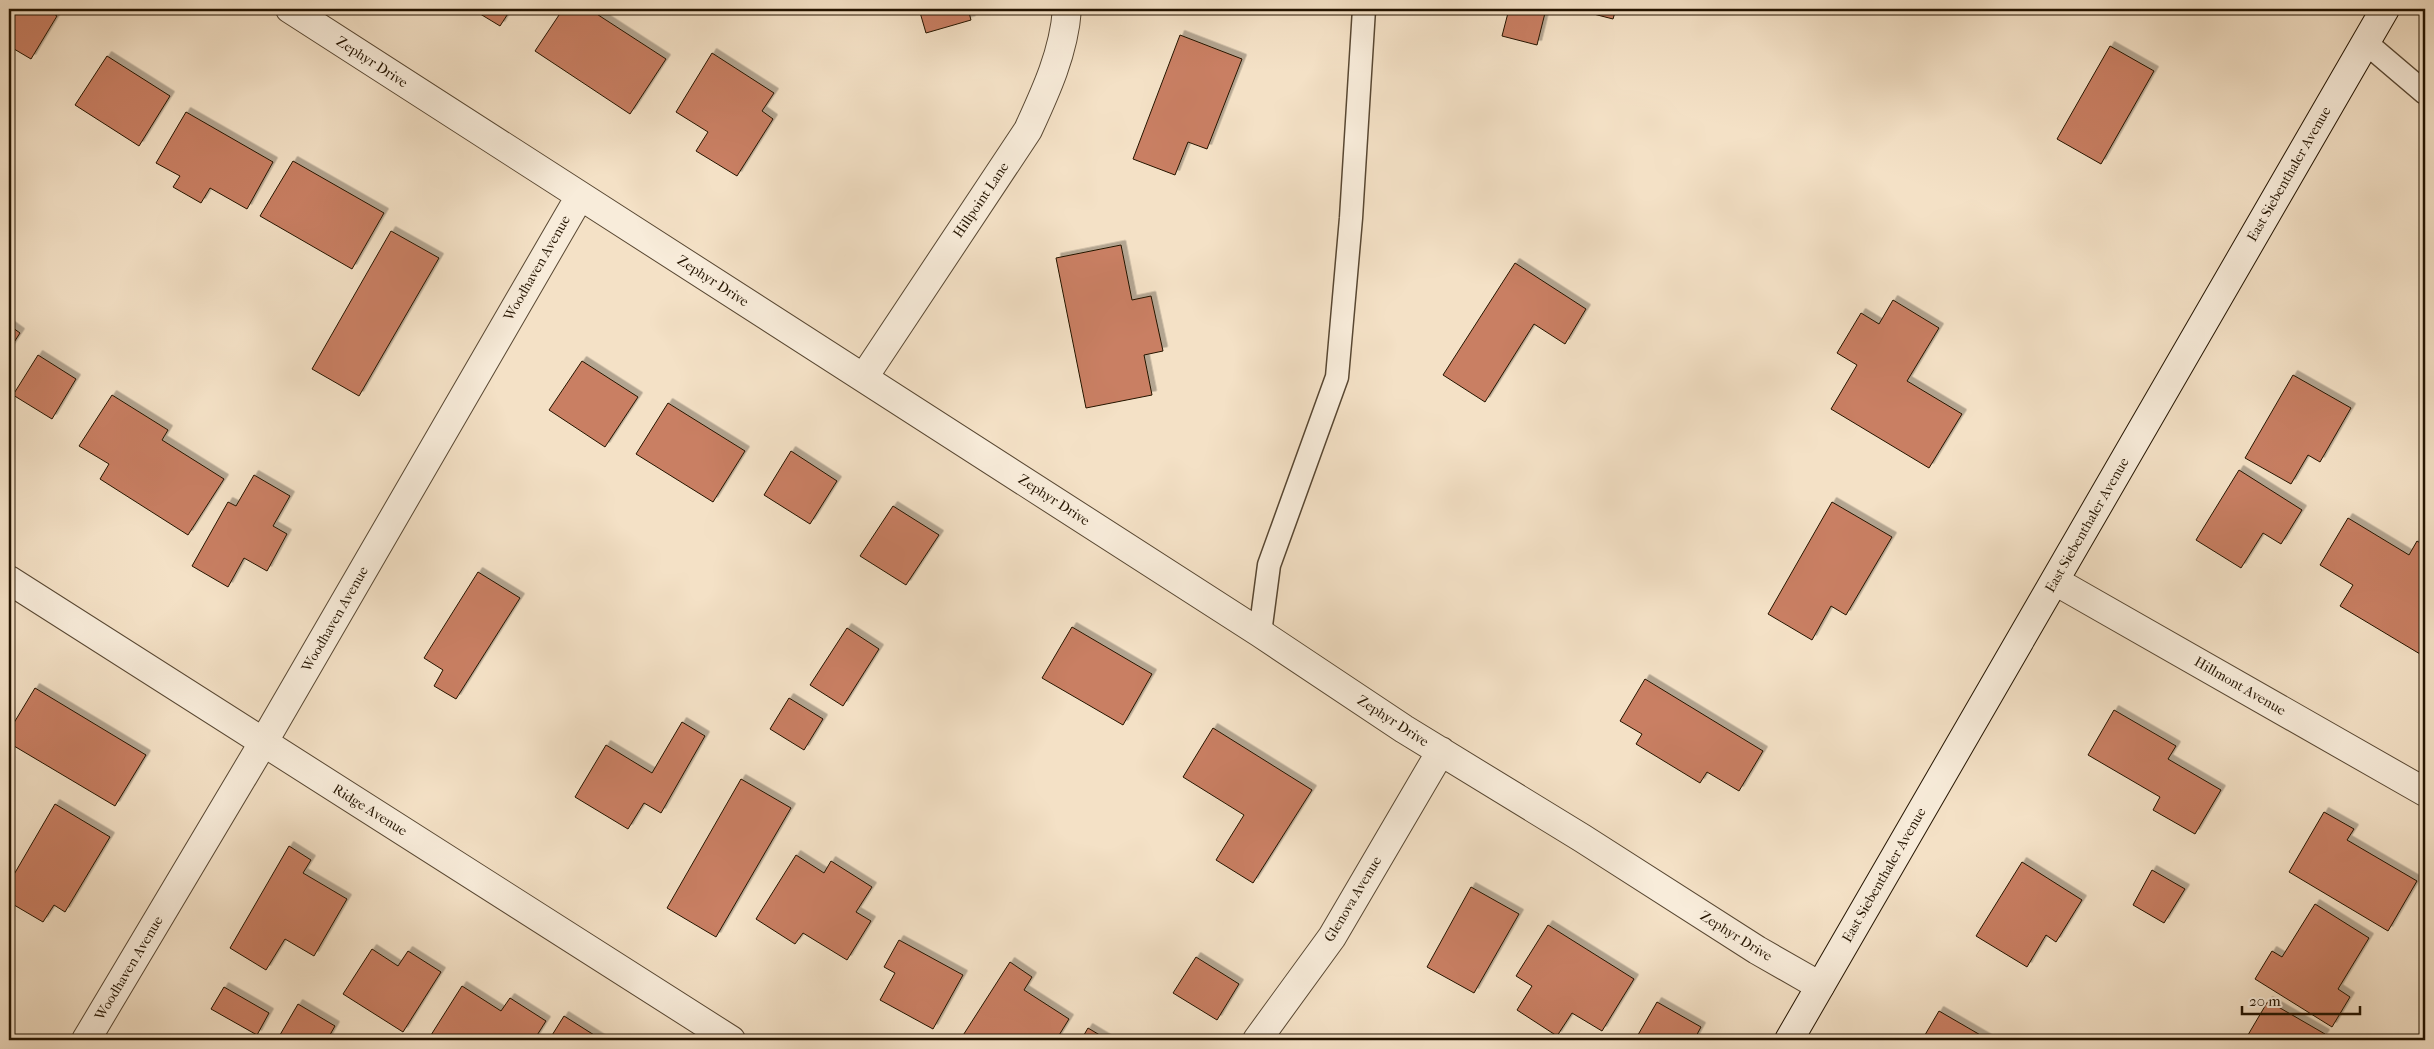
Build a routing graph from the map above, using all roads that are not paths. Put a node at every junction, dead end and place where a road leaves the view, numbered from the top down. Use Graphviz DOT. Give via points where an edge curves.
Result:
graph roads {
  1 [pos="290,9"];
  2 [pos="1068,9"];
  3 [pos="1364,9"];
  4 [pos="2385,9"];
  5 [pos="2365,42"];
  6 [pos="2425,93"];
  7 [pos="580,196"];
  8 [pos="864,377"];
  9 [pos="9,580"];
  10 [pos="2055,580"];
  11 [pos="1260,633"];
  12 [pos="263,743"];
  13 [pos="1440,751"];
  14 [pos="2425,792"];
  15 [pos="1820,986"];
  16 [pos="86,1040"];
  17 [pos="731,1040"];
  18 [pos="1257,1040"];
  19 [pos="1789,1040"];
  1 -- 7 [label="street, Zephyr Drive"];
  2 -- 8 [label="street, Hillpoint Lane" via="1059,57 1028,130"];
  3 -- 11 [label="lane" via="1337,377 1269,565"];
  4 -- 5 [label="street, East Siebenthaler Avenue"];
  5 -- 6 [label="lane"];
  5 -- 10 [label="street, East Siebenthaler Avenue"];
  7 -- 8 [label="street, Zephyr Drive"];
  7 -- 12 [label="street, Woodhaven Avenue"];
  8 -- 11 [label="street, Zephyr Drive"];
  9 -- 12 [label="street, Ridge Avenue"];
  10 -- 14 [label="street, Hillmont Avenue"];
  10 -- 15 [label="street, East Siebenthaler Avenue"];
  11 -- 13 [label="street, Zephyr Drive"];
  12 -- 16 [label="street, Woodhaven Avenue"];
  12 -- 17 [label="street, Ridge Avenue"];
  13 -- 15 [label="street, Zephyr Drive" via="1757,950"];
  13 -- 18 [label="street, Glenova Avenue" via="1332,937"];
  15 -- 19 [label="street, East Siebenthaler Avenue"];
}
